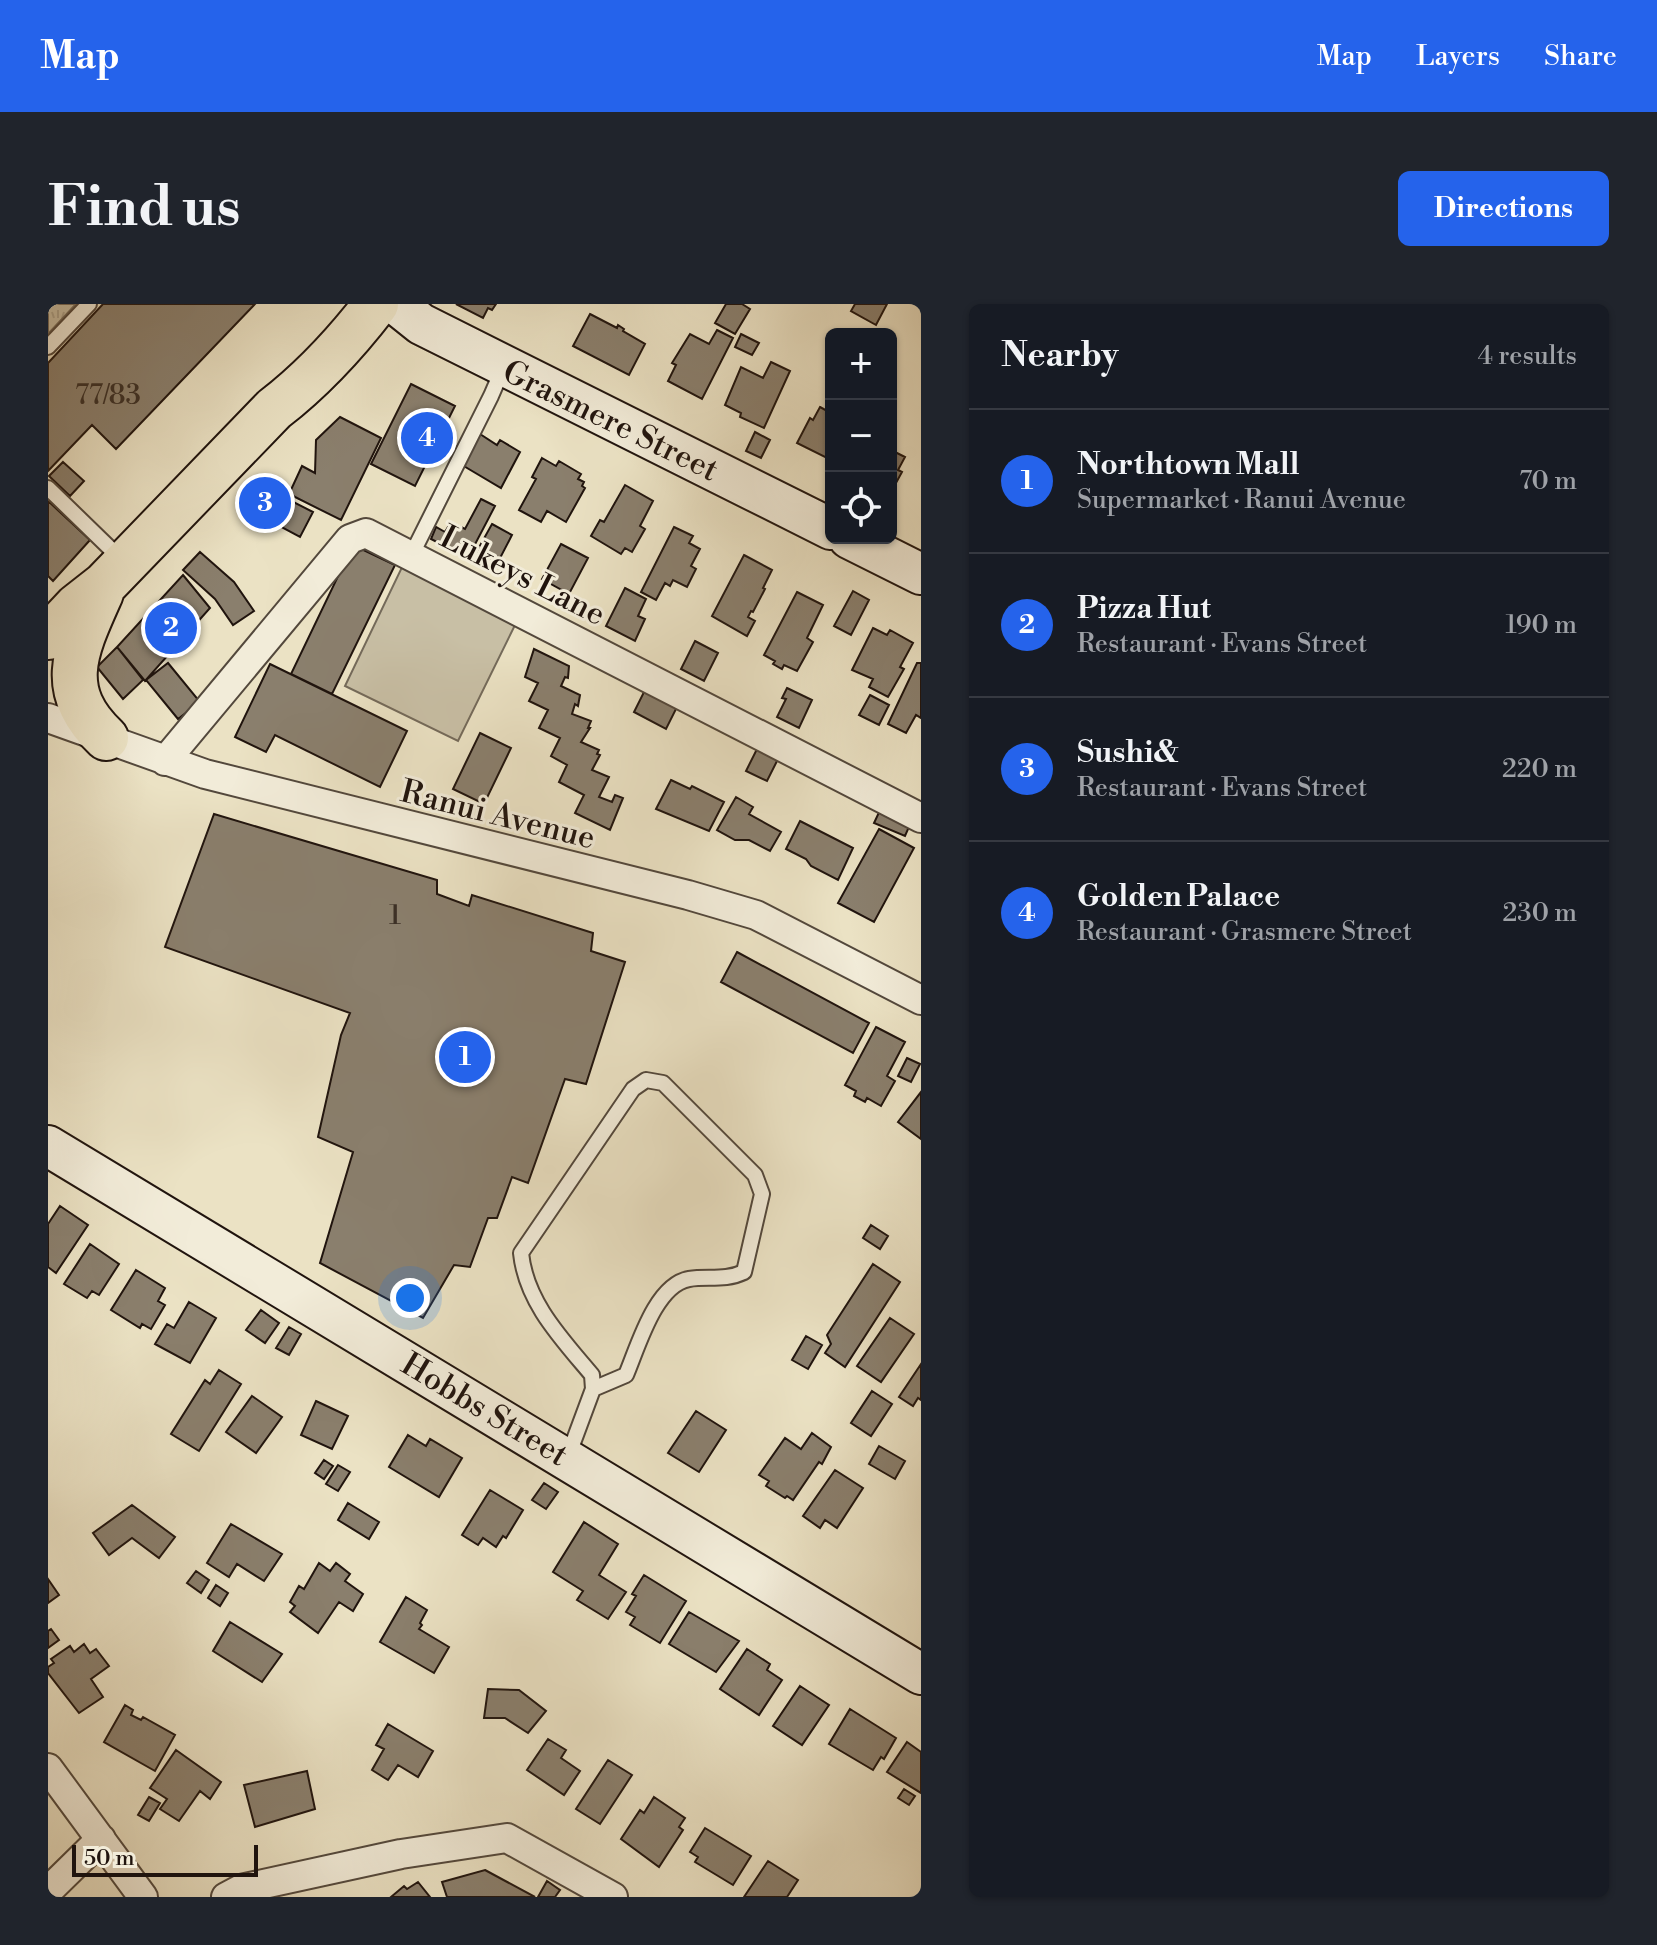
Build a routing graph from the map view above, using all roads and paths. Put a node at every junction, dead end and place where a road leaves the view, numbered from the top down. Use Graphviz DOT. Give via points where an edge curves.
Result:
graph roads {
  1 [pos="89,304"];
  2 [pos="376,304"];
  3 [pos="396,304"];
  4 [pos="48,347"];
  5 [pos="504,366"];
  6 [pos="48,488"];
  7 [pos="825,526"];
  8 [pos="861,544"];
  9 [pos="411,556"];
  10 [pos="115,574"];
  11 [pos="921,574"];
  12 [pos="48,637"];
  13 [pos="48,718"];
  14 [pos="106,738"];
  15 [pos="165,761"];
  16 [pos="921,818"];
  17 [pos="921,1000"];
  18 [pos="48,1146"];
  19 [pos="593,1389"];
  20 [pos="567,1459"];
  21 [pos="921,1674"];
  22 [pos="48,1768"];
  23 [pos="101,1839"];
  24 [pos="48,1891"];
  25 [pos="143,1897"];
  26 [pos="226,1897"];
  27 [pos="613,1897"];
  1 -- 4 [label="lane"];
  2 -- 10 [label="highway" via="304,386 274,409"];
  3 -- 5 [label="street, Grasmere Street" via="421,324"];
  5 -- 7 [label="street, Grasmere Street"];
  5 -- 9 [label="lane"];
  6 -- 10 [label="lane"];
  8 -- 11 [label="street"];
  9 -- 15 [label="street, Lukeys Lane" via="366,533 350,539"];
  9 -- 16 [label="street, Lukeys Lane"];
  10 -- 12 [label="highway"];
  10 -- 14 [label="highway" via="82,636 73,683 89,722"];
  13 -- 14 [label="street, Ranui Avenue"];
  14 -- 15 [label="street, Ranui Avenue"];
  15 -- 17 [label="street, Ranui Avenue" via="756,915"];
  18 -- 20 [label="street, Hobbs Street"];
  19 -- 19 [label="lane" via="592,1375 533,1299 521,1253 633,1089 646,1080 663,1083 755,1175 760,1206 744,1272 729,1279 687,1279 670,1287 655,1308 626,1375"];
  19 -- 20 [label="lane"];
  20 -- 21 [label="street, Hobbs Street"];
  22 -- 23 [label="street"];
  23 -- 24 [label="street"];
  23 -- 25 [label="street"];
  26 -- 27 [label="street" via="241,1889 401,1854 507,1838"];
}
